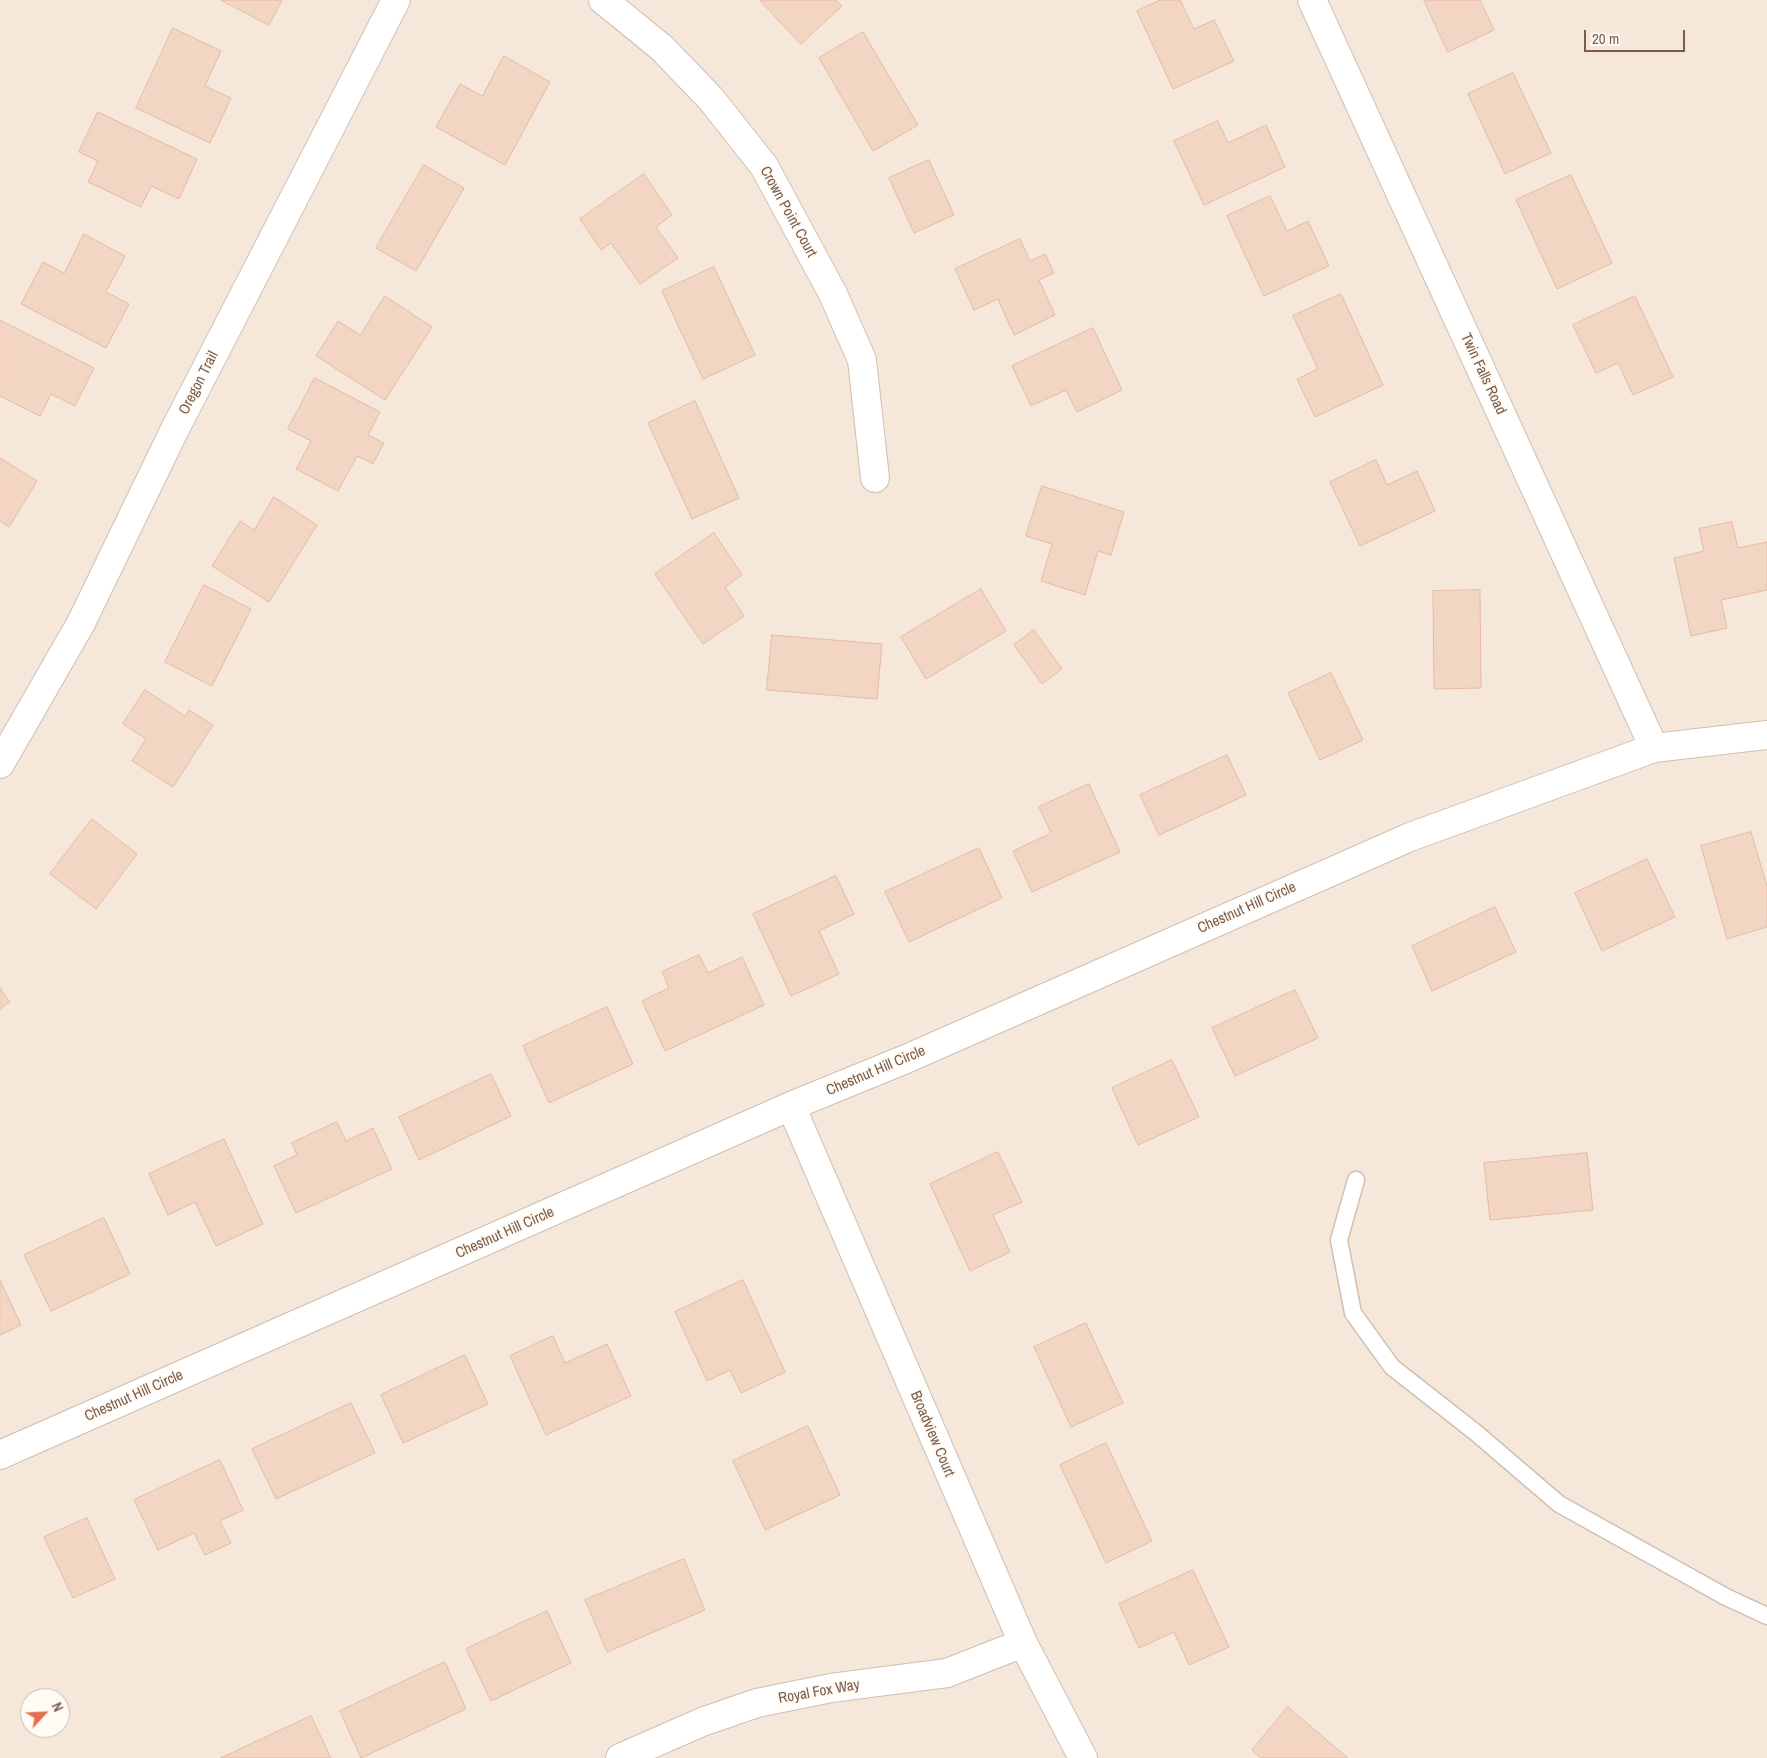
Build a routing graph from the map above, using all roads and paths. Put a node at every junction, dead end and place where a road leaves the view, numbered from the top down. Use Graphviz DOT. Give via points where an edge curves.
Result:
graph roads {
  1 [pos="396,0"];
  2 [pos="603,0"];
  3 [pos="1312,0"];
  4 [pos="875,478"];
  5 [pos="1767,735"];
  6 [pos="1654,748"];
  7 [pos="0,764"];
  8 [pos="791,1106"];
  9 [pos="1356,1180"];
  10 [pos="0,1455"];
  11 [pos="1767,1616"];
  12 [pos="1023,1644"];
  13 [pos="620,1758"];
  14 [pos="1082,1758"];
  1 -- 7 [label="street, Oregon Trail" via="174,431 81,623"];
  2 -- 4 [label="street, Crown Point Court" via="662,48 711,99 764,166 833,294 862,360"];
  3 -- 6 [label="street, Twin Falls Road"];
  5 -- 6 [label="street, Chestnut Hill Circle"];
  6 -- 8 [label="street, Chestnut Hill Circle" via="1410,837 915,1055"];
  8 -- 10 [label="street, Chestnut Hill Circle"];
  8 -- 12 [label="street, Broadview Court"];
  9 -- 11 [label="lane" via="1339,1240 1340,1249 1353,1313 1392,1367 1559,1504 1726,1597"];
  12 -- 13 [label="street, Royal Fox Way" via="947,1673 831,1688 757,1703 702,1722"];
  12 -- 14 [label="street, Broadview Court"];
}
